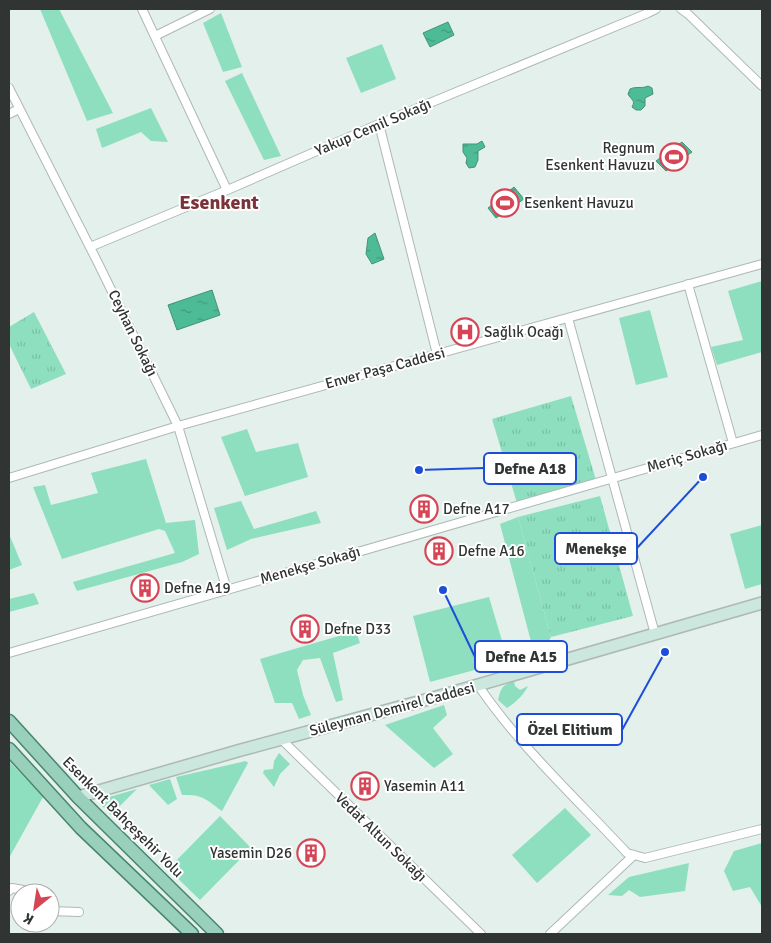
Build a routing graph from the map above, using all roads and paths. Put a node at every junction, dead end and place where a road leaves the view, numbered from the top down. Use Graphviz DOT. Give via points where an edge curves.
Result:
graph roads {
  1 [pos="142,9"];
  2 [pos="210,9"];
  3 [pos="656,9"];
  4 [pos="681,9"];
  5 [pos="156,36"];
  6 [pos="762,86"];
  7 [pos="9,88"];
  8 [pos="19,109"];
  9 [pos="9,114"];
  10 [pos="379,124"];
  11 [pos="227,190"];
  12 [pos="90,247"];
  13 [pos="762,264"];
  14 [pos="688,284"];
  15 [pos="568,318"];
  16 [pos="437,354"];
  17 [pos="178,426"];
  18 [pos="762,435"];
  19 [pos="733,443"];
  20 [pos="9,478"];
  21 [pos="612,478"];
  22 [pos="227,590"];
  23 [pos="762,603"];
  24 [pos="655,634"];
  25 [pos="9,653"];
  26 [pos="478,685"];
  27 [pos="9,721"];
  28 [pos="281,739"];
  29 [pos="9,749"];
  30 [pos="51,794"];
  31 [pos="78,797"];
  32 [pos="75,822"];
  33 [pos="762,829"];
  34 [pos="634,854"];
  35 [pos="60,911"];
  36 [pos="79,912"];
  37 [pos="192,934"];
  38 [pos="217,934"];
  39 [pos="481,934"];
  40 [pos="550,934"];
  1 -- 5 [label="street"];
  2 -- 5 [label="street"];
  3 -- 10 [label="street, Yakup Cemil Sokağı"];
  4 -- 6 [label="street"];
  5 -- 11 [label="street"];
  7 -- 8 [label="street, Ceyhan Sokağı"];
  8 -- 9 [label="street"];
  8 -- 12 [label="street, Ceyhan Sokağı"];
  10 -- 11 [label="street, Yakup Cemil Sokağı"];
  10 -- 16 [label="street"];
  11 -- 12 [label="street, Yakup Cemil Sokağı"];
  12 -- 17 [label="street, Ceyhan Sokağı"];
  13 -- 14 [label="street, Enver Paşa Caddesi"];
  14 -- 15 [label="street, Enver Paşa Caddesi"];
  14 -- 19 [label="street"];
  15 -- 16 [label="street, Enver Paşa Caddesi"];
  15 -- 21 [label="street"];
  16 -- 17 [label="street, Enver Paşa Caddesi"];
  17 -- 20 [label="street, Enver Paşa Caddesi"];
  17 -- 22 [label="street, Ceyhan Sokağı"];
  18 -- 19 [label="street, Meriç Sokağı"];
  19 -- 21 [label="street, Meriç Sokağı"];
  21 -- 22 [label="street, Menekşe Sokağı"];
  21 -- 24 [label="street"];
  22 -- 25 [label="street, Menekşe Sokağı"];
  23 -- 24 [label="main road, Süleyman Demirel Caddesi"];
  24 -- 26 [label="main road, Süleyman Demirel Caddesi"];
  26 -- 28 [label="main road, Süleyman Demirel Caddesi"];
  26 -- 34 [label="street" via="500,717 527,747 628,852"];
  27 -- 31 [label="main road, Esenkent Bahçeşehir Yolu"];
  28 -- 31 [label="main road, Süleyman Demirel Caddesi"];
  28 -- 39 [label="street, Vedat Altun Sokağı"];
  29 -- 30 [label="main road"];
  30 -- 31 [label="main road" via="62,798"];
  30 -- 32 [label="main road"];
  31 -- 32 [label="main road" via="73,806"];
  31 -- 38 [label="main road, Esenkent Bahçeşehir Yolu"];
  32 -- 37 [label="main road"];
  33 -- 34 [label="street" via="645,858"];
  34 -- 40 [label="street"];
  35 -- 36 [label="street"];
}
